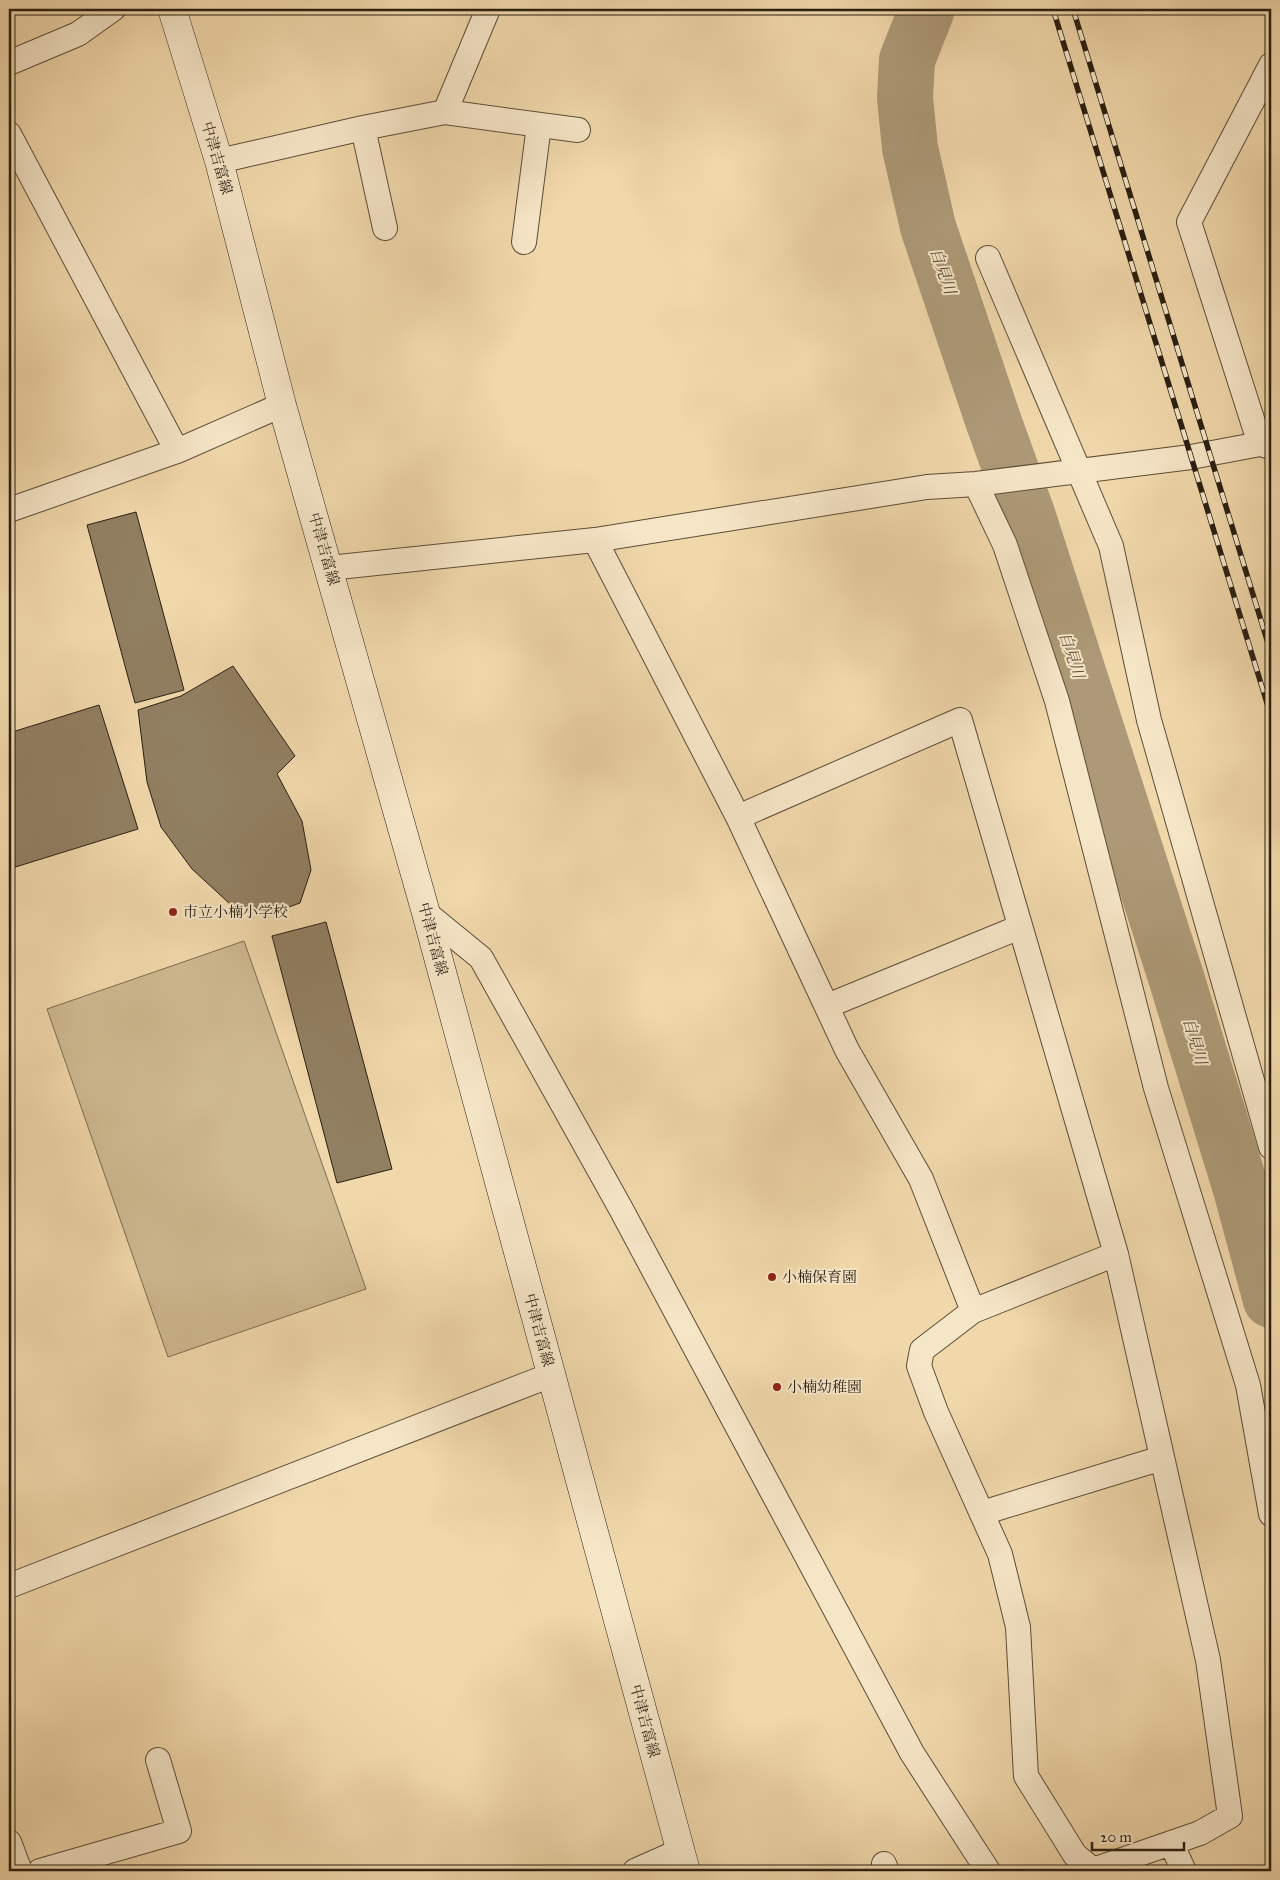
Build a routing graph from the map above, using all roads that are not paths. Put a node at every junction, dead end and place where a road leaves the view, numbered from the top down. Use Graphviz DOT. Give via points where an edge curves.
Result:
graph roads {
  1 [pos="113,9"];
  2 [pos="172,9"];
  3 [pos="488,9"];
  4 [pos="9,63"];
  5 [pos="1271,65"];
  6 [pos="445,112"];
  7 [pos="539,125"];
  8 [pos="363,128"];
  9 [pos="578,130"];
  10 [pos="9,134"];
  11 [pos="219,161"];
  12 [pos="386,228"];
  13 [pos="524,242"];
  14 [pos="988,258"];
  15 [pos="282,405"];
  16 [pos="1266,446"];
  17 [pos="177,452"];
  18 [pos="1074,470"];
  19 [pos="976,484"];
  20 [pos="9,510"];
  21 [pos="595,540"];
  22 [pos="329,568"];
  23 [pos="738,817"];
  24 [pos="426,912"];
  25 [pos="1020,927"];
  26 [pos="827,1006"];
  27 [pos="1271,1147"];
  28 [pos="1116,1254"];
  29 [pos="974,1311"];
  30 [pos="551,1375"];
  31 [pos="1162,1458"];
  32 [pos="982,1513"];
  33 [pos="1271,1514"];
  34 [pos="9,1586"];
  35 [pos="158,1760"];
  36 [pos="1171,1843"];
  37 [pos="683,1861"];
  38 [pos="40,1871"];
  39 [pos="635,1871"];
  40 [pos="988,1871"];
  41 [pos="1184,1871"];
  1 -- 4 [label="street" via="78,34"];
  2 -- 11 [label="main road, 中津吉富線"];
  3 -- 6 [label="street"];
  5 -- 16 [label="street" via="1189,222"];
  6 -- 7 [label="street"];
  6 -- 8 [label="street"];
  7 -- 9 [label="street"];
  7 -- 13 [label="street"];
  8 -- 11 [label="street"];
  8 -- 12 [label="street"];
  10 -- 17 [label="street"];
  11 -- 15 [label="main road, 中津吉富線"];
  14 -- 18 [label="street"];
  15 -- 17 [label="street"];
  15 -- 22 [label="main road, 中津吉富線"];
  16 -- 18 [label="street"];
  17 -- 20 [label="street"];
  18 -- 19 [label="street"];
  18 -- 27 [label="street" via="1111,546 1149,720"];
  19 -- 21 [label="street" via="927,487"];
  19 -- 33 [label="street" via="1005,545 1057,701 1156,1088 1248,1385"];
  21 -- 22 [label="street"];
  21 -- 23 [label="street"];
  22 -- 24 [label="main road, 中津吉富線"];
  23 -- 25 [label="street" via="960,720"];
  23 -- 26 [label="street"];
  24 -- 30 [label="main road, 中津吉富線"];
  24 -- 40 [label="street" via="481,958 621,1209 912,1753"];
  25 -- 26 [label="street"];
  25 -- 28 [label="street"];
  26 -- 29 [label="street" via="847,1050 921,1179"];
  28 -- 29 [label="street"];
  28 -- 31 [label="street"];
  29 -- 32 [label="street" via="922,1350 919,1366"];
  30 -- 34 [label="street"];
  30 -- 37 [label="main road, 中津吉富線"];
  31 -- 32 [label="street"];
  31 -- 36 [label="street" via="1208,1660 1230,1816 1200,1833"];
  32 -- 36 [label="street" via="1000,1554 1018,1627 1026,1776 1075,1856 1093,1870"];
  35 -- 38 [label="street" via="179,1831"];
  36 -- 41 [label="street"];
  37 -- 39 [label="street"];
}
